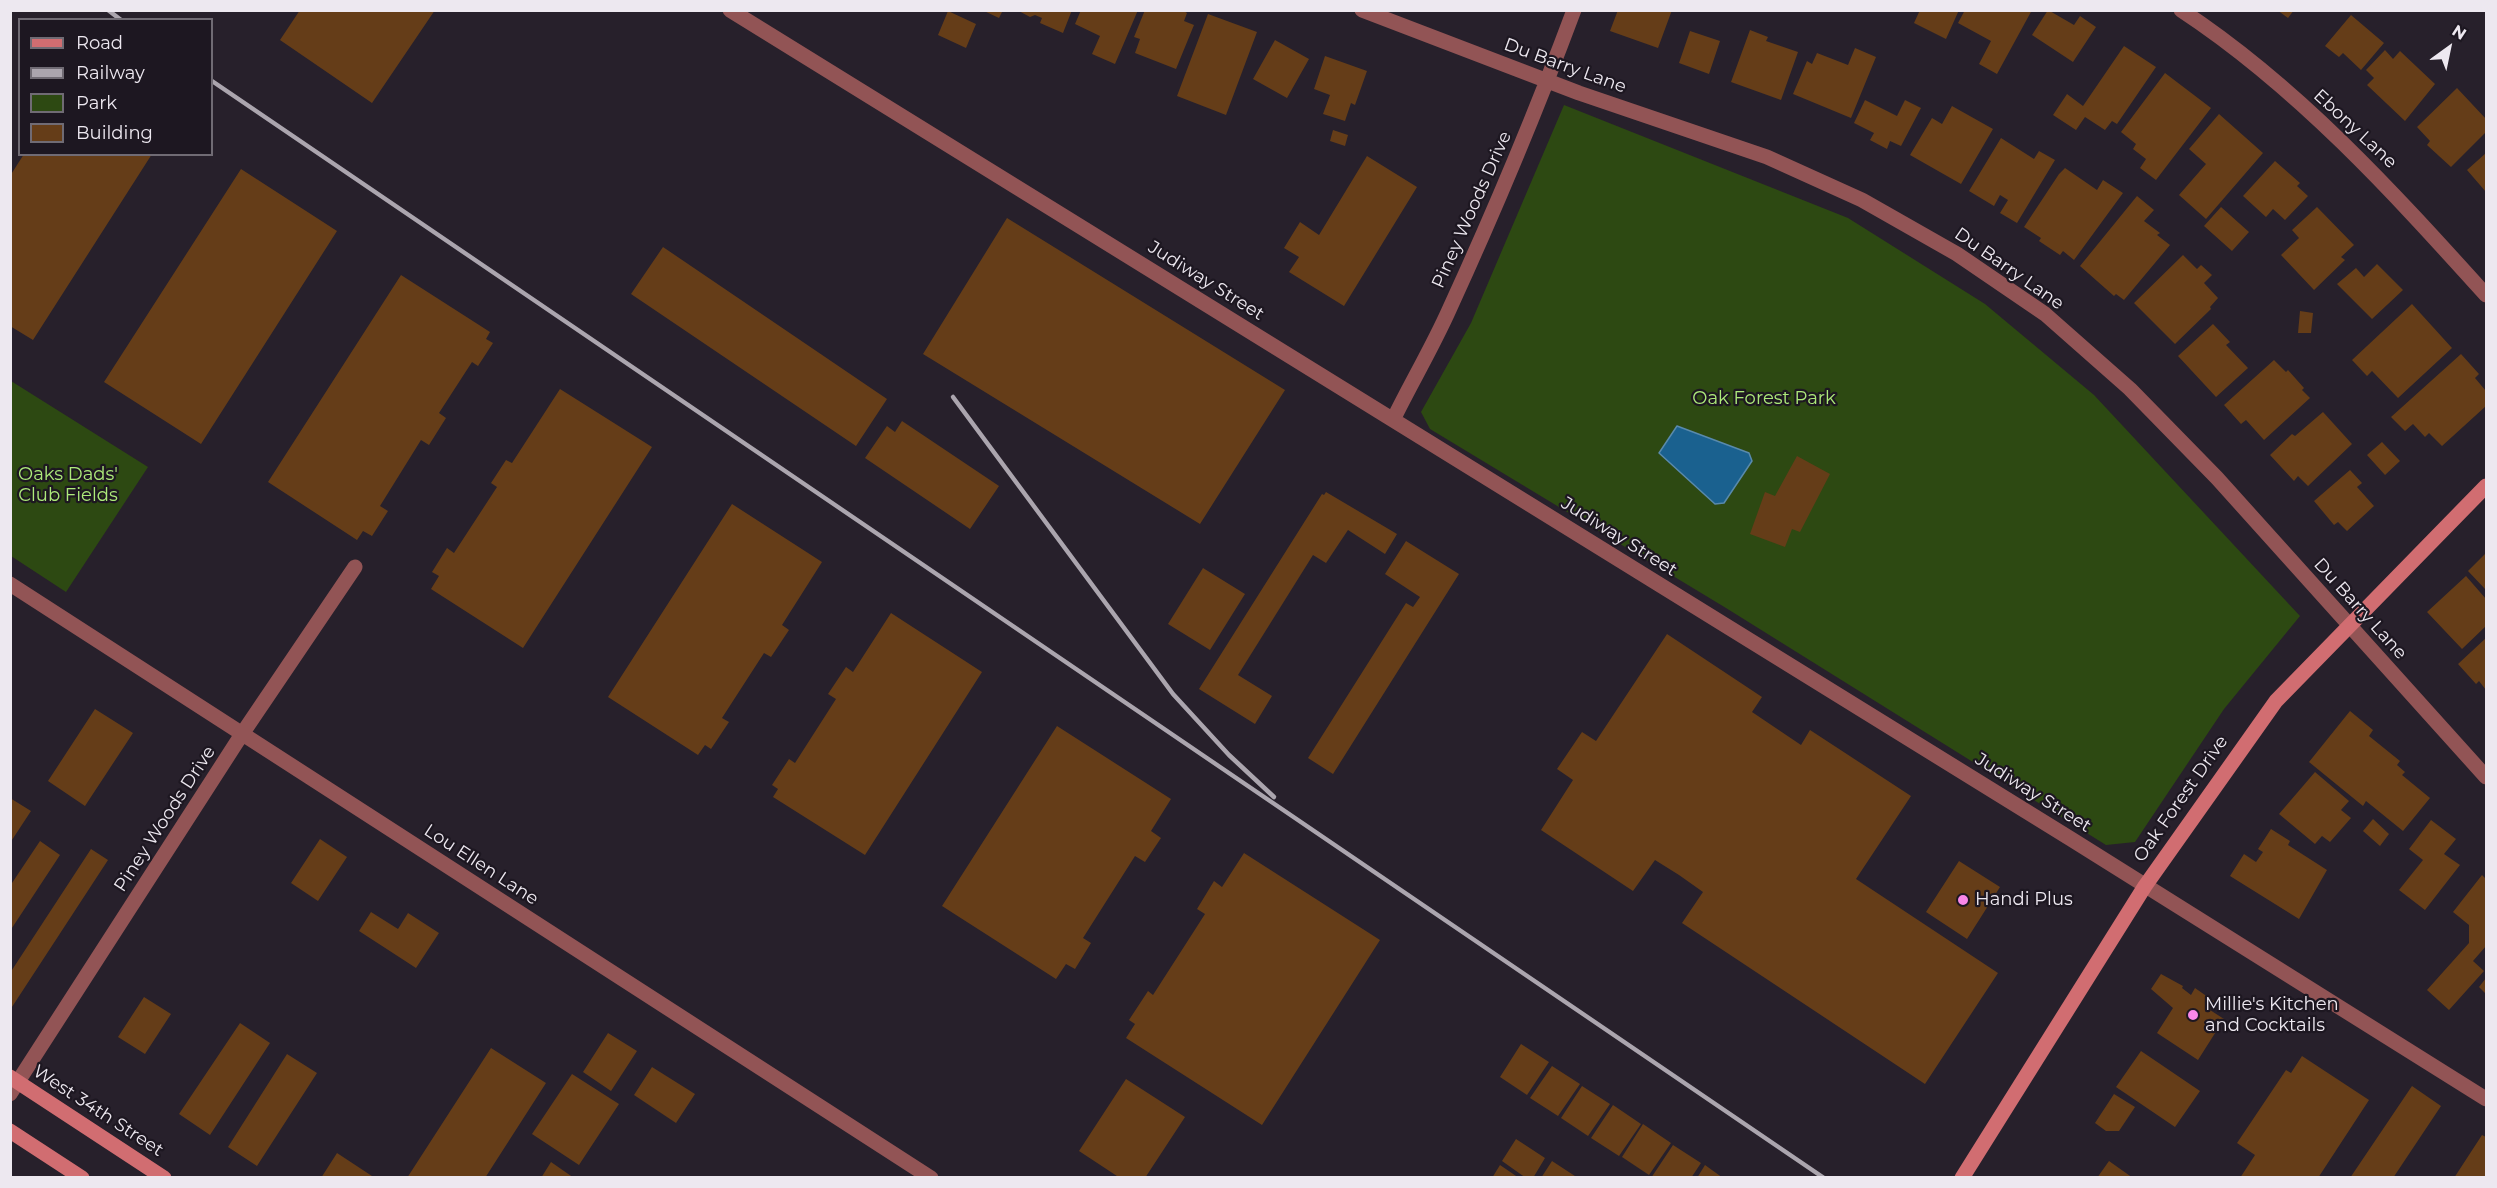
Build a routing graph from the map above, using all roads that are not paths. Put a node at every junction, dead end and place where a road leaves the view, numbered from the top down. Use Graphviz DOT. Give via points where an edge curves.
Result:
graph roads {
  1 [pos="730,10"];
  2 [pos="1362,10"];
  3 [pos="1574,10"];
  4 [pos="2181,10"];
  5 [pos="1548,81"];
  6 [pos="2487,295"];
  7 [pos="1393,420"];
  8 [pos="2487,486"];
  9 [pos="355,567"];
  10 [pos="10,584"];
  11 [pos="2348,625"];
  12 [pos="242,735"];
  13 [pos="2487,777"];
  14 [pos="2145,886"];
  15 [pos="13,1085"];
  16 [pos="2487,1099"];
  17 [pos="10,1131"];
  18 [pos="82,1178"];
  19 [pos="164,1178"];
  20 [pos="931,1178"];
  21 [pos="1962,1178"];
  1 -- 7 [label="street, Judiway Street"];
  2 -- 5 [label="street, Du Barry Lane"];
  3 -- 5 [label="street, Piney Woods Drive"];
  4 -- 6 [label="street, Ebony Lane" via="2318,121 2384,183"];
  5 -- 7 [label="street, Piney Woods Drive" via="1449,311"];
  5 -- 11 [label="street, Du Barry Lane" via="1767,157 1862,200 1957,254 2045,314 2130,389 2217,478"];
  7 -- 14 [label="street, Judiway Street"];
  8 -- 11 [label="street, Oak Forest Drive"];
  9 -- 12 [label="street, Piney Woods Drive"];
  10 -- 12 [label="street, Lou Ellen Lane"];
  11 -- 13 [label="street, Du Barry Lane"];
  11 -- 14 [label="street, Oak Forest Drive" via="2276,701"];
  12 -- 15 [label="street, Piney Woods Drive"];
  12 -- 20 [label="street, Lou Ellen Lane"];
  14 -- 16 [label="street, Judiway Street"];
  14 -- 21 [label="street, Oak Forest Drive"];
  15 -- 19 [label="street, West 34th Street"];
  17 -- 18 [label="street"];
}
